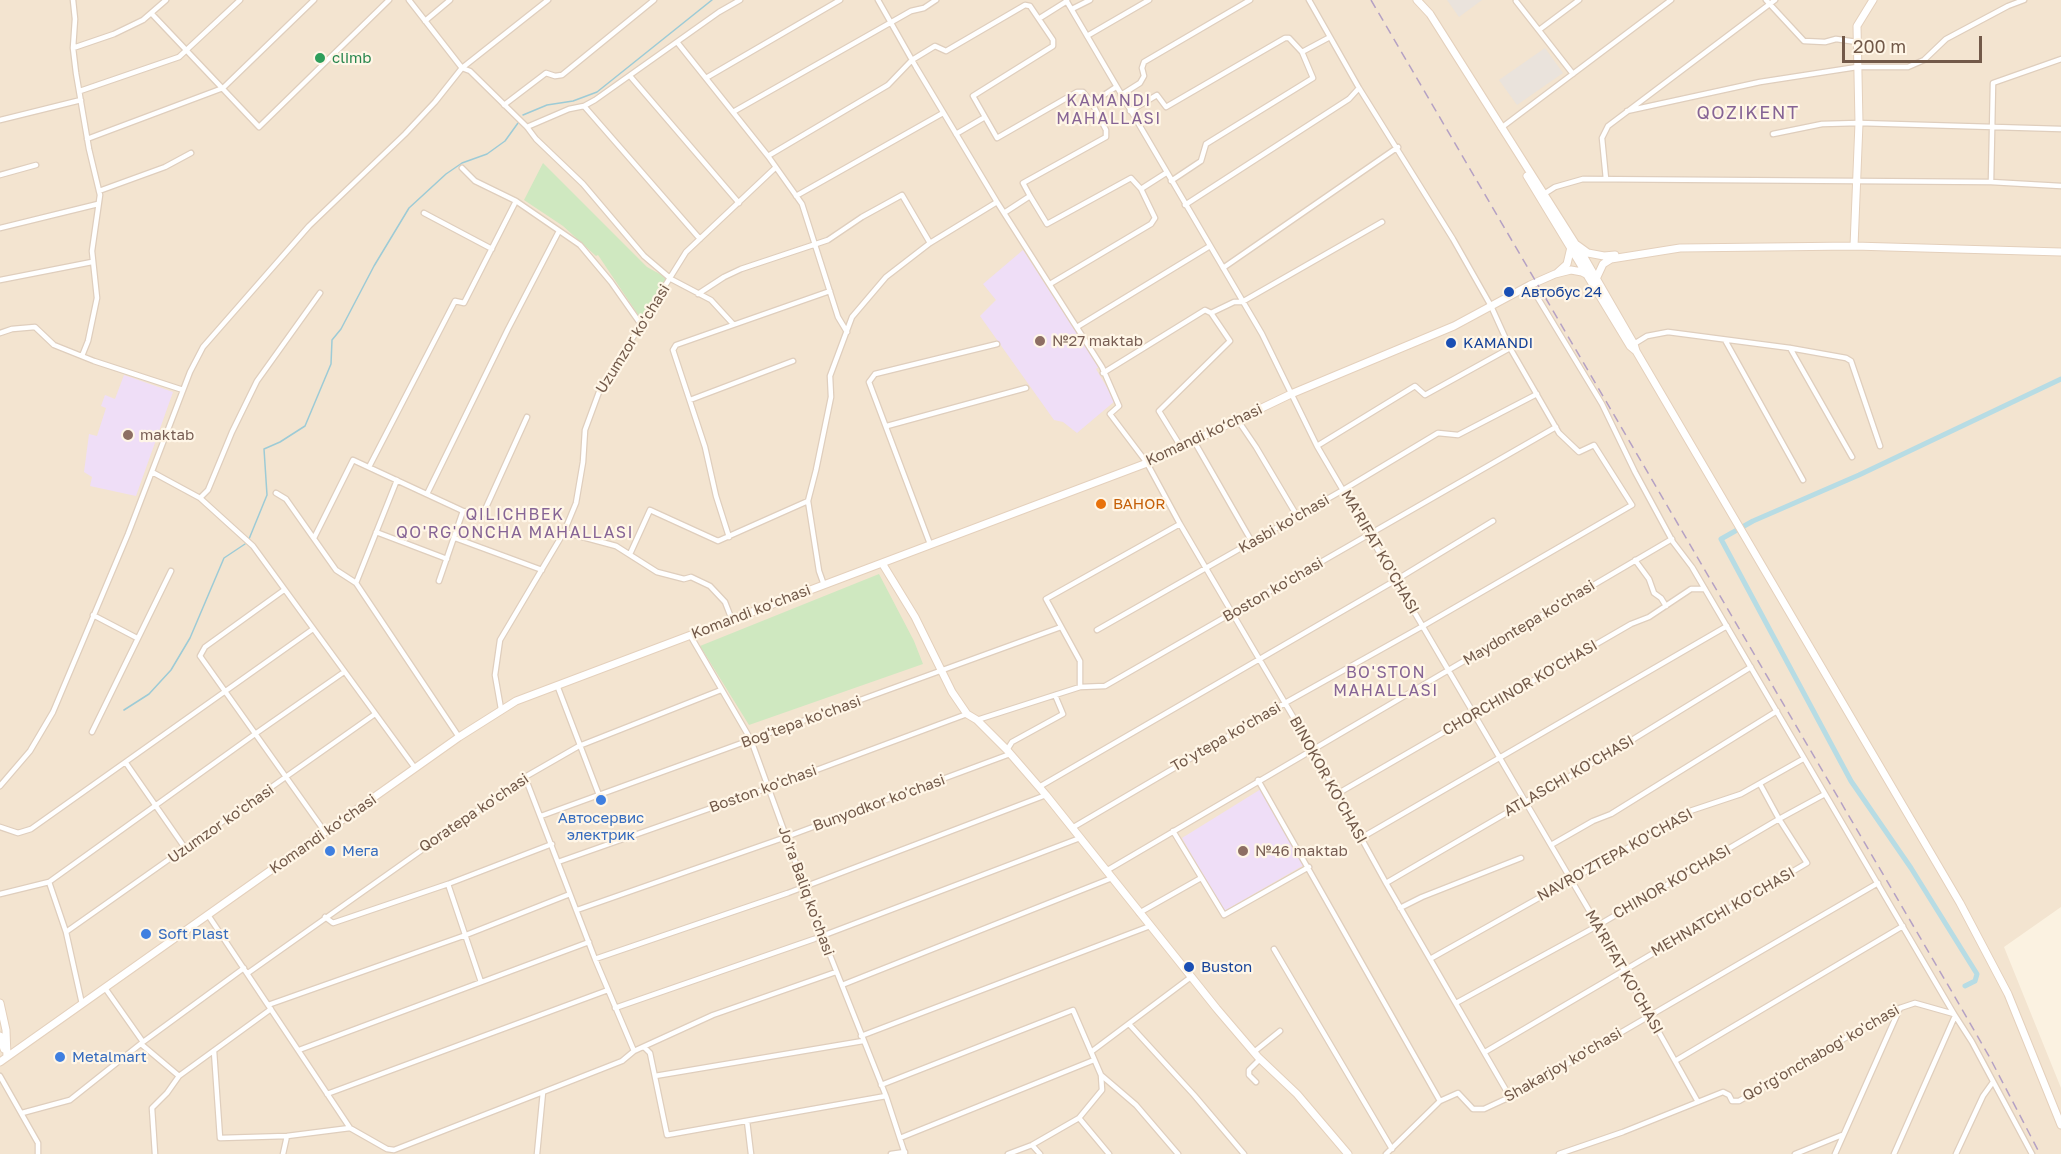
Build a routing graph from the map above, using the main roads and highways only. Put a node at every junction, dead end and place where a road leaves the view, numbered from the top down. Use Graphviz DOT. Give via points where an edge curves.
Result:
graph roads {
  1 [pos="1417,0"];
  2 [pos="1873,0"];
  3 [pos="1425,11"];
  4 [pos="1573,245"];
  5 [pos="1854,246"];
  6 [pos="2061,252"];
  7 [pos="1635,254"];
  8 [pos="1555,274"];
  9 [pos="1588,275"];
  10 [pos="1596,279"];
  11 [pos="1635,348"];
  12 [pos="882,563"];
  13 [pos="0,1003"];
  14 [pos="2,1033"];
  15 [pos="7,1057"];
  16 [pos="0,1062"];
  17 [pos="2061,1125"];
  18 [pos="1348,1154"];
  1 -- 3 [label="main road"];
  2 -- 5 [label="main road" via="1857,26"];
  3 -- 4 [label="main road"];
  3 -- 4 [label="main road"];
  4 -- 7 [label="main road" via="1604,256"];
  4 -- 8 [label="main road" via="1567,264"];
  4 -- 9 [label="main road"];
  4 -- 10 [label="main road"];
  5 -- 6 [label="main road"];
  5 -- 7 [label="main road" via="1680,248"];
  7 -- 10 [label="main road" via="1603,264"];
  8 -- 9 [label="main road, Komandi ko‘chasi" via="1570,270"];
  8 -- 12 [label="main road, Komandi ko‘chasi" via="1436,334 1291,394 1147,463"];
  9 -- 11 [label="main road" via="1630,346"];
  10 -- 11 [label="main road"];
  11 -- 17 [label="main road" via="1985,947"];
  12 -- 15 [label="main road, Komandi ko‘chasi" via="501,709"];
  12 -- 18 [label="main road" via="967,714 1009,752 1254,1052 1297,1094"];
  13 -- 14 [label="main road"];
  14 -- 15 [label="main road"];
  15 -- 16 [label="main road, Komandi ko‘chasi"];
}
